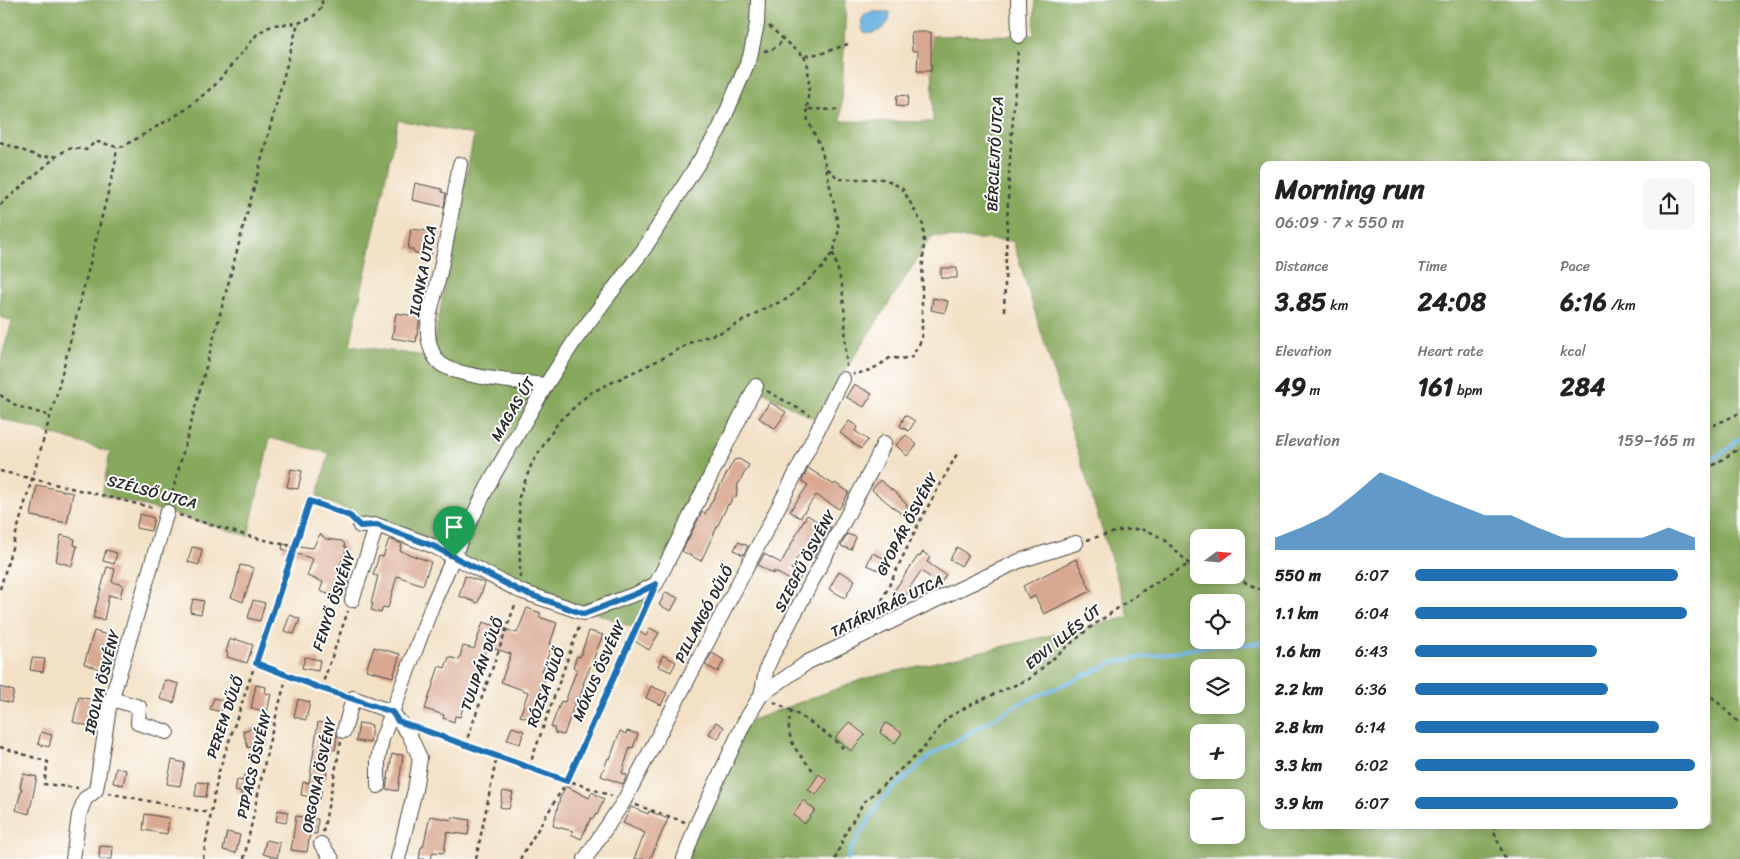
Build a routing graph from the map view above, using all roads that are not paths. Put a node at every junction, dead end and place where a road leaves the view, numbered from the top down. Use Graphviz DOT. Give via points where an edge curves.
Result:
graph roads {
  1 [pos="758,0"];
  2 [pos="1018,0"];
  3 [pos="1018,36"];
  4 [pos="460,164"];
  5 [pos="845,375"];
  6 [pos="546,385"];
  7 [pos="756,386"];
  8 [pos="884,443"];
  9 [pos="167,512"];
  10 [pos="377,525"];
  11 [pos="360,526"];
  12 [pos="1076,543"];
  13 [pos="454,557"];
  14 [pos="352,600"];
  15 [pos="761,695"];
  16 [pos="112,699"];
  17 [pos="395,717"];
  18 [pos="344,730"];
  19 [pos="167,732"];
  20 [pos="378,786"];
  21 [pos="321,844"];
  22 [pos="73,859"];
  23 [pos="332,859"];
  24 [pos="398,859"];
  25 [pos="585,859"];
  26 [pos="684,859"];
  1 -- 6 [label="street, MAGAS ÚT" via="751,53 720,130 644,249 575,340"];
  2 -- 3 [label="street"];
  4 -- 6 [label="street, ILONKA UTCA" via="428,326 430,347 448,369"];
  5 -- 25 [label="street, PILLANGÓ DŰLŐ" via="624,801"];
  6 -- 13 [label="street, MAGAS ÚT" via="492,478"];
  7 -- 13 [label="street" via="656,584 584,614 520,591"];
  8 -- 15 [label="street, SZEGFŰ ÖSVÉNY" via="773,654"];
  9 -- 16 [label="street, IBOLYA ÖSVÉNY"];
  10 -- 11 [label="street"];
  10 -- 13 [label="street"];
  10 -- 14 [label="street, FENYŐ ÖSVÉNY"];
  12 -- 15 [label="street, TATÁRVIRÁG UTCA" via="1019,561 866,634 808,662"];
  13 -- 17 [label="street, MAGAS ÚT" via="432,606"];
  15 -- 26 [label="street, TATÁRVIRÁG UTCA" via="736,740"];
  16 -- 19 [label="street" via="139,707 138,723"];
  16 -- 22 [label="street, IBOLYA ÖSVÉNY" via="89,791 79,815"];
  17 -- 18 [label="street, ORGONA ÖSVÉNY" via="353,698"];
  17 -- 20 [label="street, MAGAS ÚT" via="382,739"];
  17 -- 24 [label="street" via="409,734 420,758 416,790"];
  21 -- 23 [label="street"];
}
